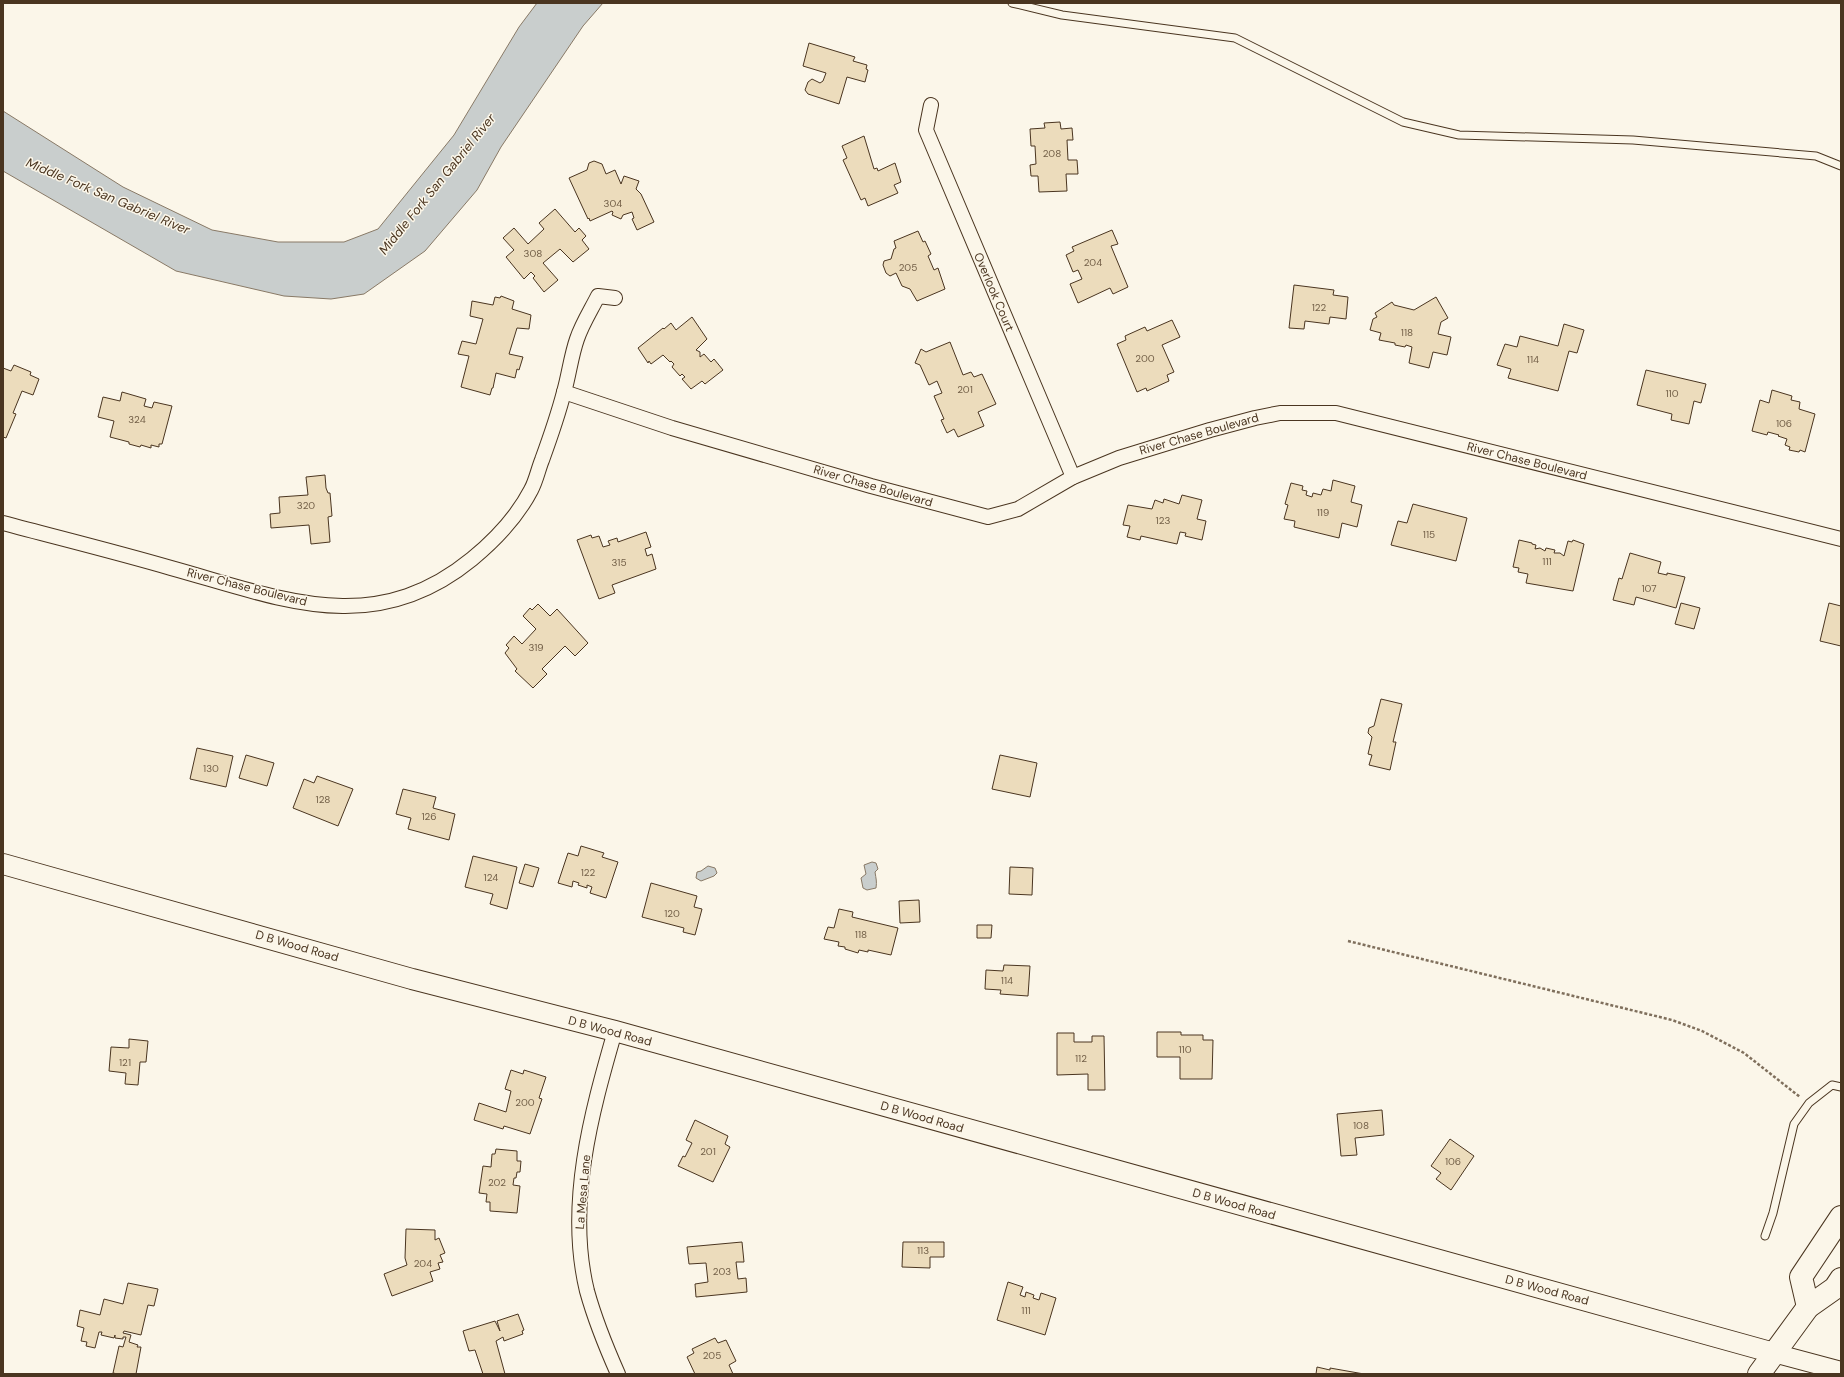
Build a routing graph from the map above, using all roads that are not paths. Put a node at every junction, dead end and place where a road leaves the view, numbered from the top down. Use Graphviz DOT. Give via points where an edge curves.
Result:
graph roads {
  1 [pos="1012,3"];
  2 [pos="931,105"];
  3 [pos="1841,166"];
  4 [pos="615,298"];
  5 [pos="564,392"];
  6 [pos="1072,476"];
  7 [pos="3,523"];
  8 [pos="1841,539"];
  9 [pos="3,864"];
  10 [pos="615,1031"];
  11 [pos="1841,1087"];
  12 [pos="1841,1217"];
  13 [pos="1765,1236"];
  14 [pos="1841,1279"];
  15 [pos="1808,1307"];
  16 [pos="1774,1353"];
  17 [pos="1841,1372"];
  18 [pos="618,1374"];
  19 [pos="1759,1374"];
  1 -- 3 [label="lane" via="1062,15 1235,38 1403,122 1459,135 1633,140 1816,156"];
  2 -- 6 [label="street, Overlook Court" via="926,130"];
  4 -- 5 [label="street" via="598,296 578,336"];
  5 -- 6 [label="street, River Chase Boulevard" via="672,428 871,486 988,516 1018,509"];
  5 -- 7 [label="street, River Chase Boulevard" via="531,490 499,536 460,569 433,585 402,598 377,604 315,605 271,596"];
  6 -- 8 [label="street, River Chase Boulevard" via="1145,449 1255,418 1299,412 1336,413"];
  9 -- 10 [label="main road, D B Wood Road" via="426,982"];
  10 -- 16 [label="main road, D B Wood Road"];
  10 -- 18 [label="street, La Mesa Lane" via="594,1108 583,1169 578,1219 587,1290 598,1327"];
  11 -- 13 [label="lane" via="1832,1086 1808,1104 1794,1124"];
  12 -- 15 [label="main road" via="1801,1277"];
  14 -- 15 [label="main road" via="1835,1288"];
  15 -- 16 [label="main road"];
  16 -- 17 [label="street, D B Wood Road"];
  16 -- 19 [label="main road"];
}
